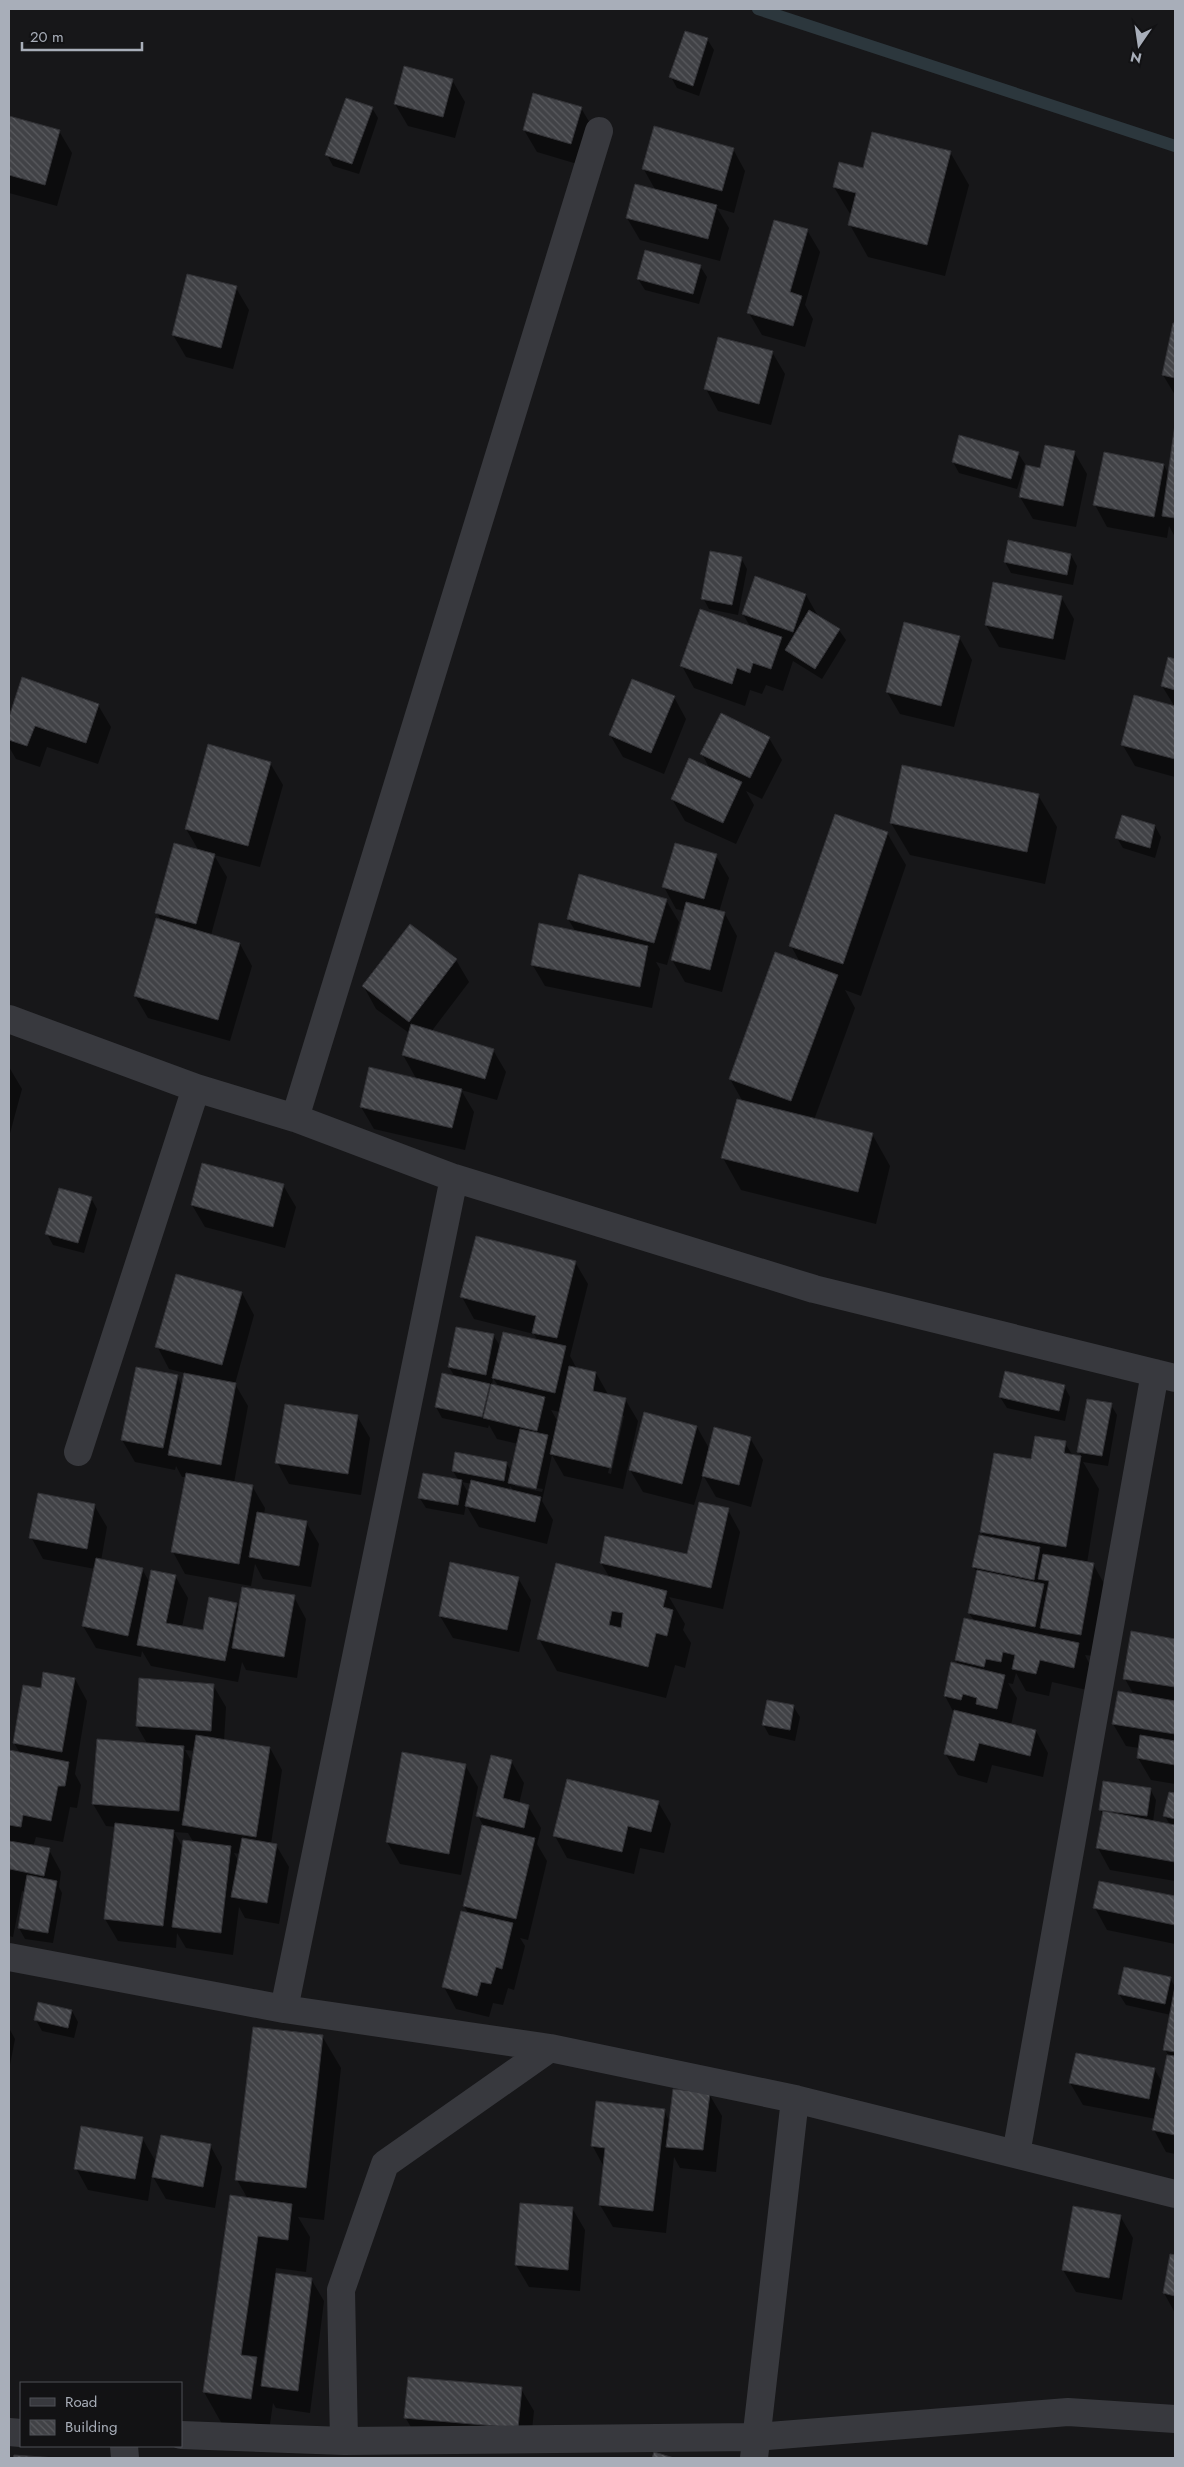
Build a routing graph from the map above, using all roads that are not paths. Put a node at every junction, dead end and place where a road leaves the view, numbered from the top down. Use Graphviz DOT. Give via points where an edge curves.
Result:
graph roads {
  1 [pos="599,131"];
  2 [pos="9,1019"];
  3 [pos="196,1088"];
  4 [pos="295,1118"];
  5 [pos="454,1178"];
  6 [pos="1165,1375"];
  7 [pos="78,1452"];
  8 [pos="9,1957"];
  9 [pos="284,2009"];
  10 [pos="550,2048"];
  11 [pos="795,2099"];
  12 [pos="1016,2154"];
  13 [pos="1175,2194"];
  14 [pos="1175,2419"];
  15 [pos="182,2435"];
  16 [pos="344,2441"];
  17 [pos="755,2448"];
  1 -- 4 [label="street"];
  2 -- 3 [label="street"];
  3 -- 4 [label="street"];
  3 -- 7 [label="street"];
  4 -- 5 [label="street"];
  5 -- 6 [label="street" via="814,1289"];
  5 -- 9 [label="street"];
  6 -- 12 [label="street"];
  8 -- 9 [label="street"];
  9 -- 10 [label="street"];
  10 -- 11 [label="street"];
  10 -- 16 [label="street" via="385,2164 341,2290"];
  11 -- 12 [label="street"];
  11 -- 17 [label="street"];
  12 -- 13 [label="street"];
  14 -- 17 [label="street" via="1068,2412"];
  15 -- 16 [label="street"];
  16 -- 17 [label="street"];
}
